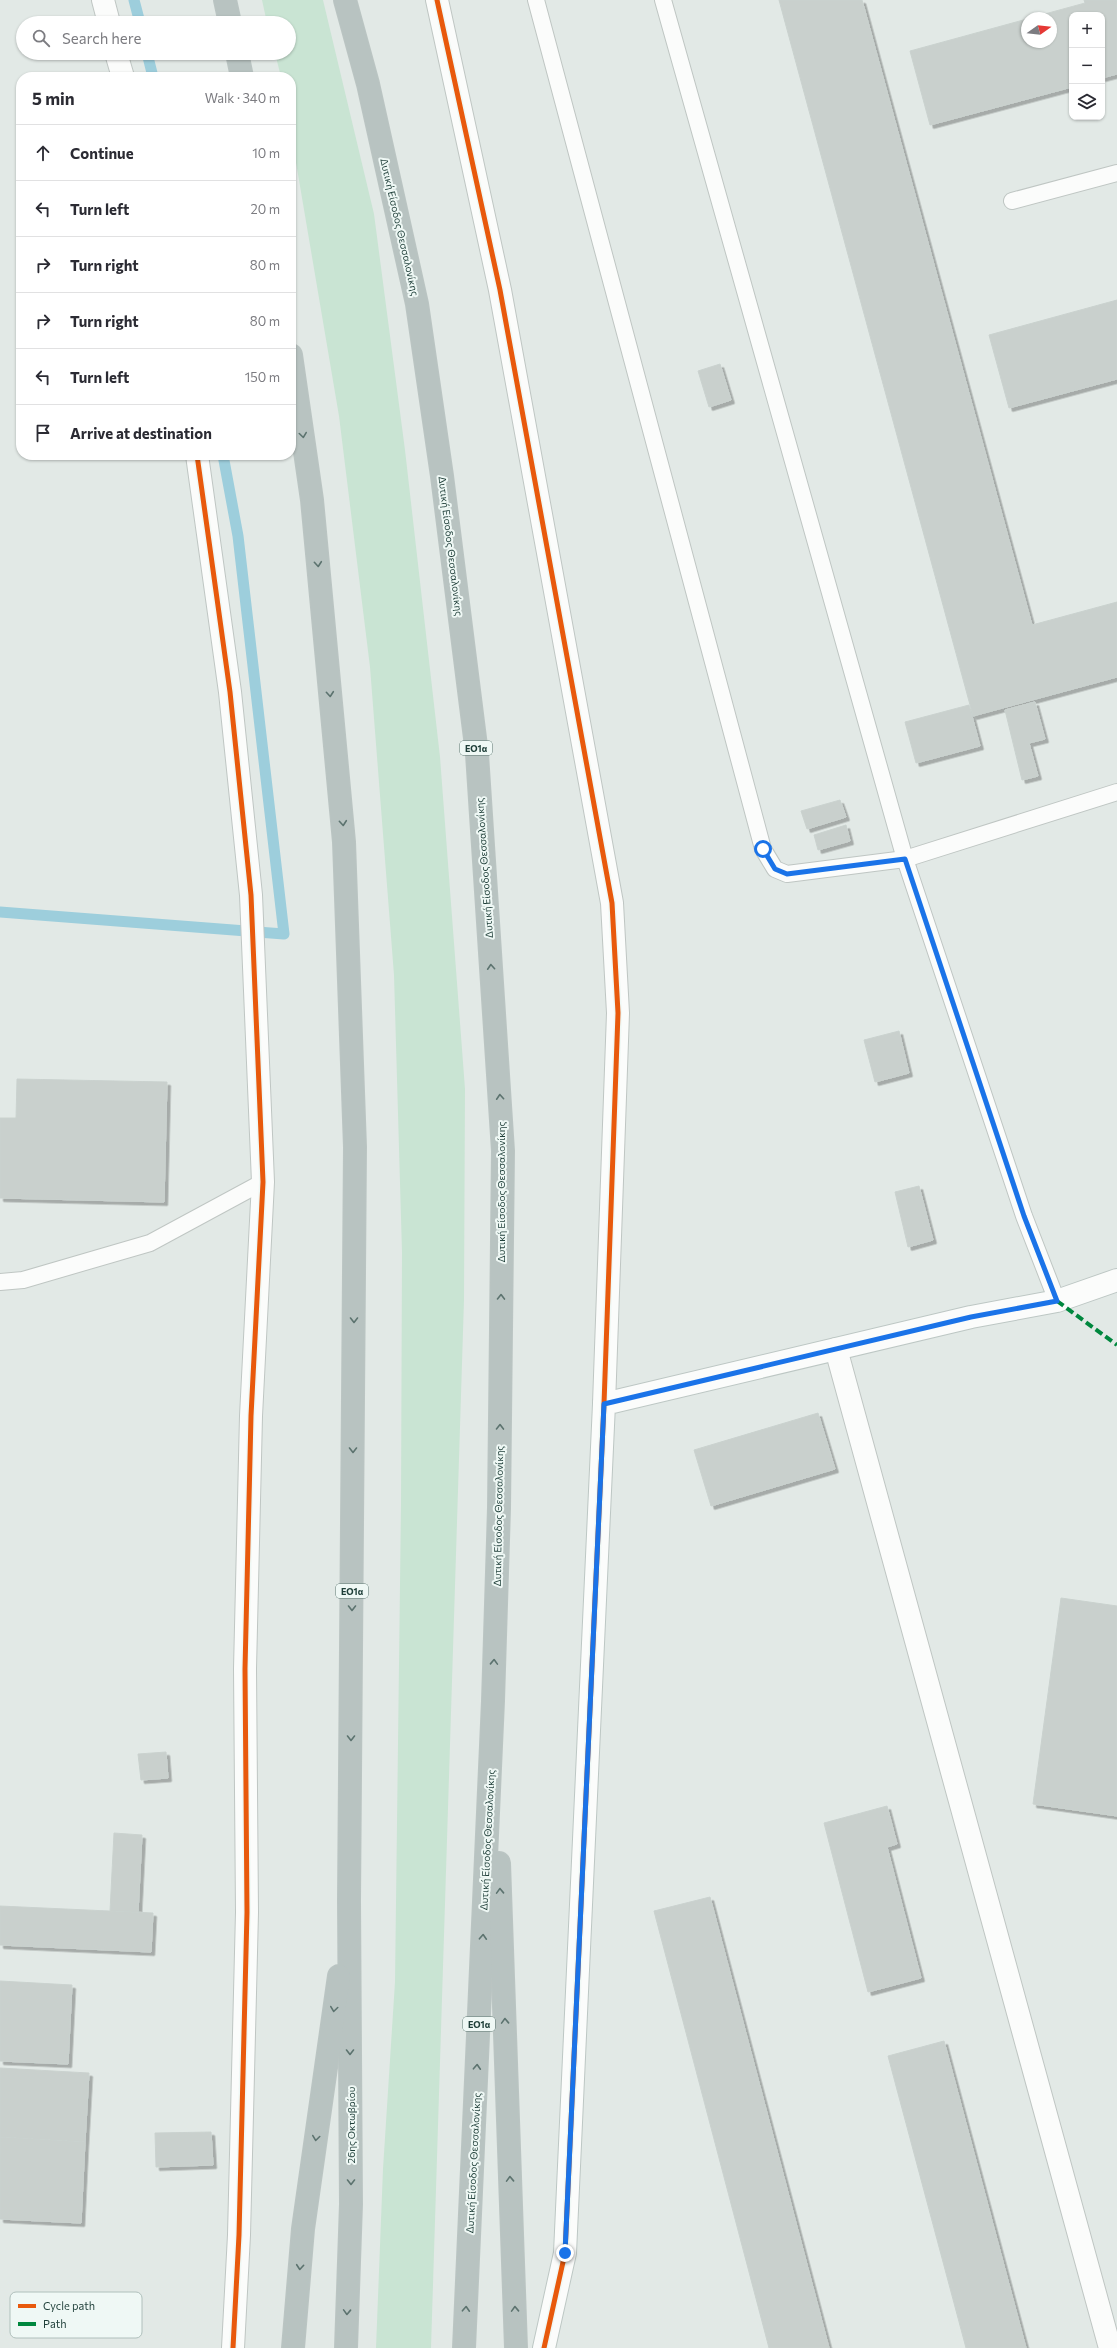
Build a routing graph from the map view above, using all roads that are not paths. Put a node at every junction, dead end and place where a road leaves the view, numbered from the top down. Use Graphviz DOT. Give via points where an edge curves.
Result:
graph roads {
  1 [pos="102,0"];
  2 [pos="225,0"];
  3 [pos="345,0"];
  4 [pos="437,0"];
  5 [pos="536,0"];
  6 [pos="663,0"];
  7 [pos="106,16"];
  8 [pos="228,16"];
  9 [pos="118,60"];
  10 [pos="238,60"];
  11 [pos="121,72"];
  12 [pos="241,72"];
  13 [pos="1117,173"];
  14 [pos="1012,201"];
  15 [pos="296,390"];
  16 [pos="198,460"];
  17 [pos="1117,792"];
  18 [pos="905,859"];
  19 [pos="263,1182"];
  20 [pos="1117,1280"];
  21 [pos="0,1282"];
  22 [pos="1057,1301"];
  23 [pos="836,1349"];
  24 [pos="604,1404"];
  25 [pos="493,1701"];
  26 [pos="349,1901"];
  27 [pos="233,2348"];
  28 [pos="292,2348"];
  29 [pos="346,2348"];
  30 [pos="464,2348"];
  31 [pos="516,2348"];
  32 [pos="544,2348"];
  33 [pos="1110,2348"];
  1 -- 7 [label="street"];
  2 -- 8 [label="highway"];
  25 -- 3 [label="highway, Δυτική Είσοδος Θεσσαλονίκης / ΕΟ1α, one-way" via="499,1508 503,1151 477,754 442,476 417,304 368,84"];
  4 -- 24 [label="street" via="500,290 612,903 618,1013"];
  5 -- 18 [label="lane" via="763,849 775,869 787,874"];
  6 -- 18 [label="lane"];
  9 -- 11 [label="street"];
  10 -- 12 [label="highway"];
  13 -- 14 [label="lane"];
  15 -- 26 [label="highway, ΕΟ1α, one-way" via="312,500 345,850 355,1147"];
  16 -- 19 [label="street" via="230,692 251,895"];
  17 -- 18 [label="lane"];
  18 -- 22 [label="lane" via="1024,1216"];
  19 -- 21 [label="lane" via="150,1243 23,1280"];
  19 -- 27 [label="street" via="251,1416 246,1669 247,1912"];
  20 -- 22 [label="street"];
  22 -- 23 [label="street" via="971,1317"];
  23 -- 24 [label="street"];
  23 -- 33 [label="street"];
  24 -- 32 [label="street" via="565,2253"];
  30 -- 25 [label="highway, Δυτική Είσοδος Θεσσαλονίκης / ΕΟ1α, one-way"];
  31 -- 25 [label="highway, one-way"];
  26 -- 28 [label="highway, one-way" via="303,2229"];
  26 -- 29 [label="highway, 26ης Οκτωβρίου / ΕΟ1α, one-way" via="351,2204"];
}
